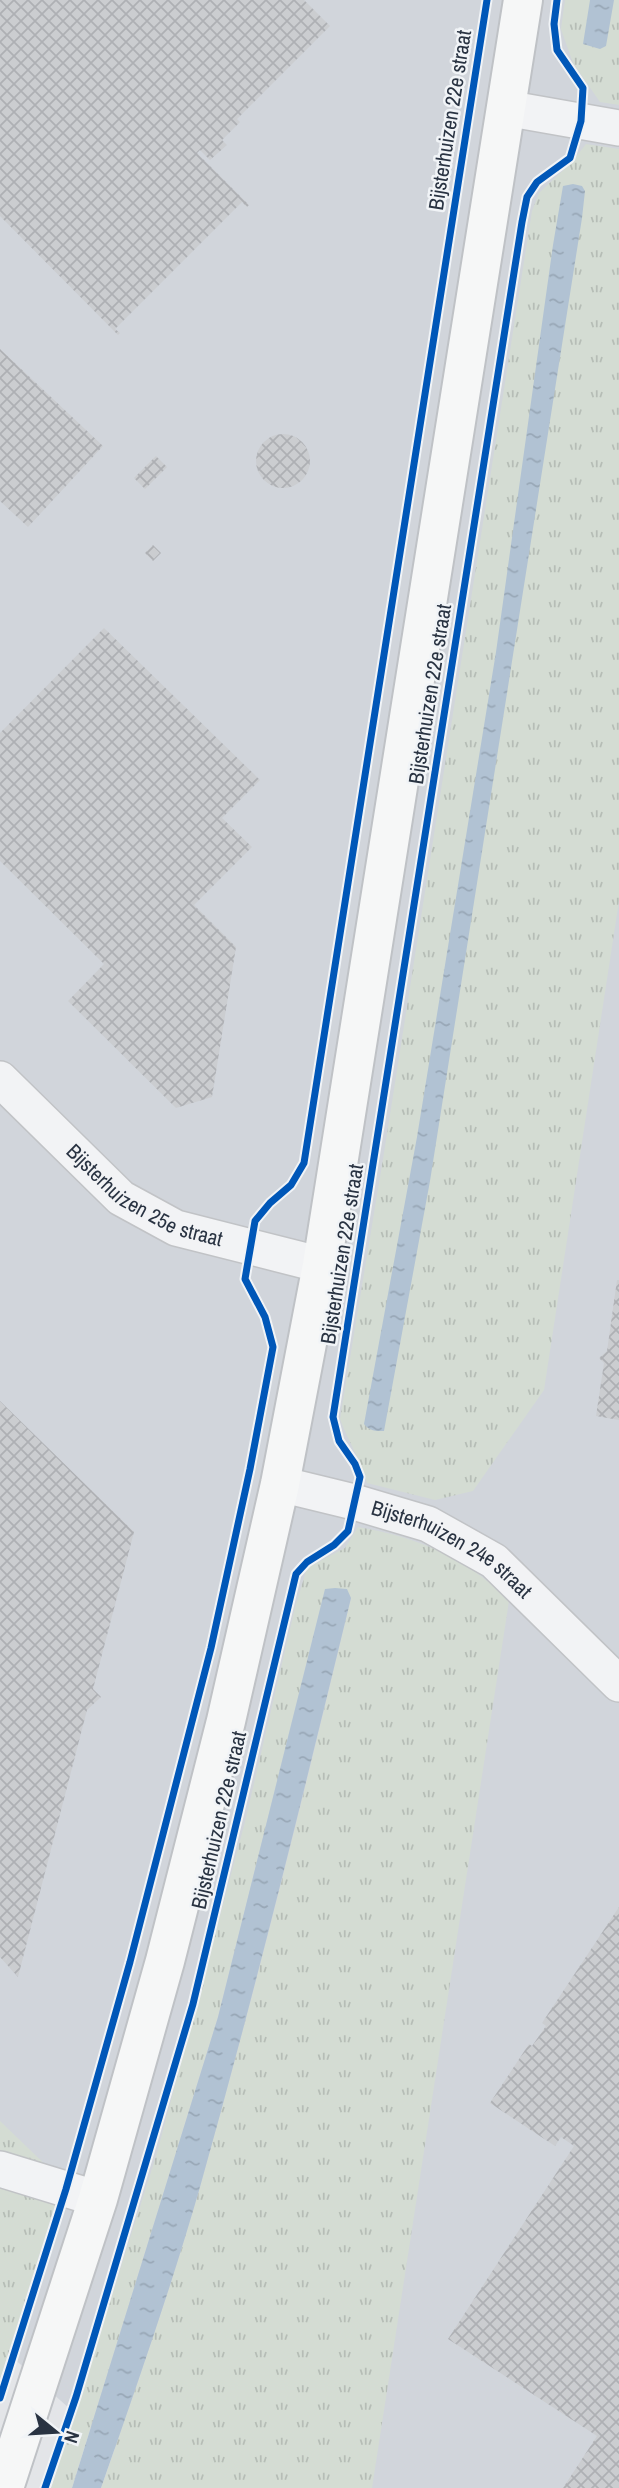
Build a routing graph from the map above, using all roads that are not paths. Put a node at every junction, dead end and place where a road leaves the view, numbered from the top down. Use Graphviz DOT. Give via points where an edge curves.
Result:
graph roads {
  1 [pos="523,0"];
  2 [pos="505,108"];
  3 [pos="619,128"];
  4 [pos="0,1079"];
  5 [pos="322,1265"];
  6 [pos="280,1484"];
  7 [pos="619,1685"];
  8 [pos="0,2169"];
  9 [pos="98,2199"];
  10 [pos="4,2488"];
  1 -- 2 [label="main road, Bijsterhuizen 22e straat"];
  2 -- 3 [label="street"];
  2 -- 5 [label="main road, Bijsterhuizen 22e straat"];
  4 -- 5 [label="street, Bijsterhuizen 25e straat" via="121,1198 176,1228"];
  5 -- 6 [label="main road, Bijsterhuizen 22e straat"];
  6 -- 7 [label="street, Bijsterhuizen 24e straat" via="428,1524 494,1561"];
  6 -- 9 [label="main road, Bijsterhuizen 22e straat" via="172,1934"];
  8 -- 9 [label="street"];
  9 -- 10 [label="main road, Bijsterhuizen 22e straat"];
}
